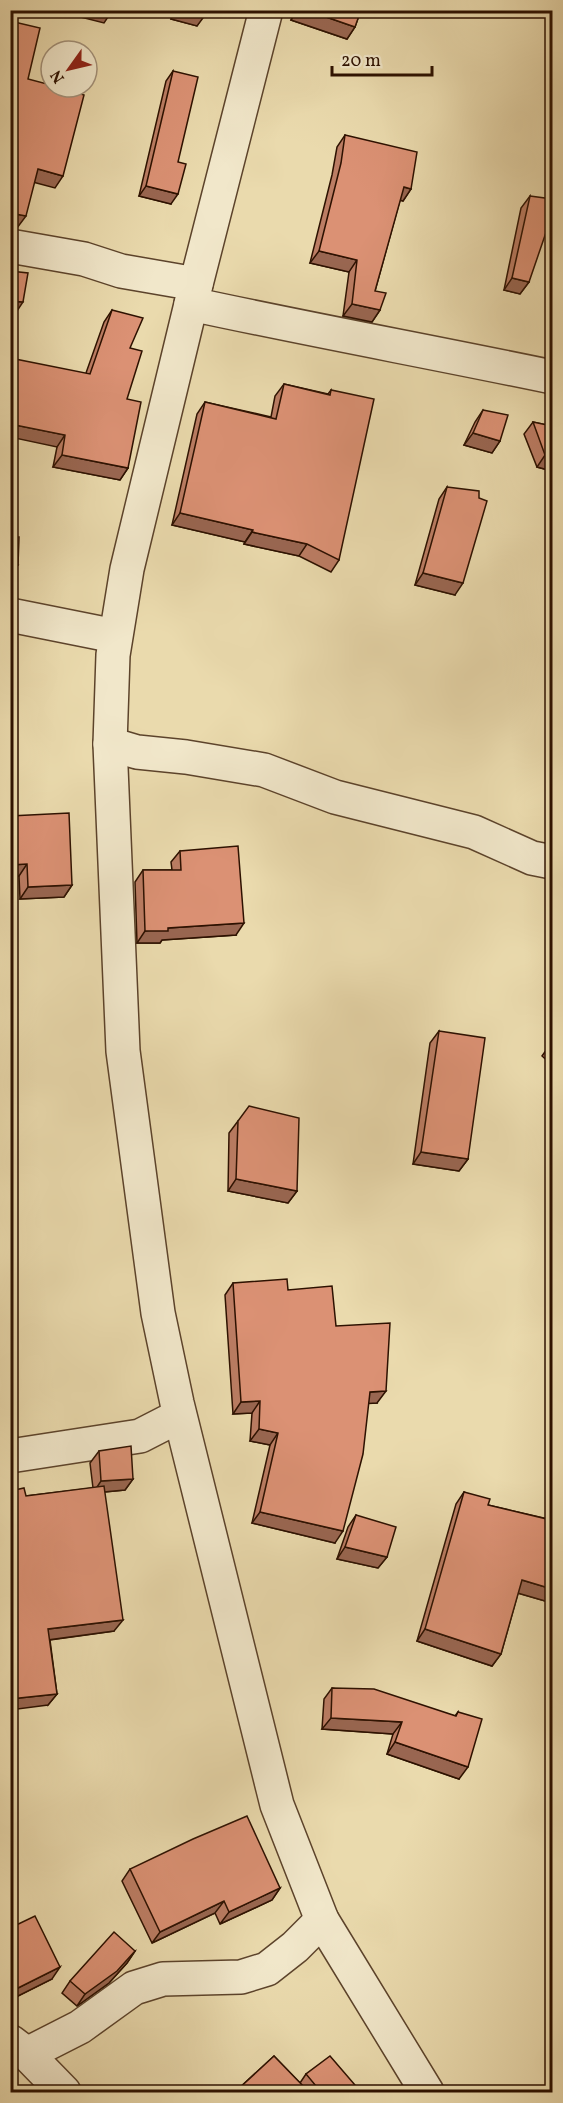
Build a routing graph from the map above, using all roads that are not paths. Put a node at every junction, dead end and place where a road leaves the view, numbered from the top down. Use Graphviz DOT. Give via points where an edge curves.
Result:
graph roads {
  1 [pos="266,10"];
  2 [pos="10,246"];
  3 [pos="193,294"];
  4 [pos="552,377"];
  5 [pos="10,615"];
  6 [pos="115,636"];
  7 [pos="110,744"];
  8 [pos="552,862"];
  9 [pos="179,1416"];
  10 [pos="10,1456"];
  11 [pos="322,1920"];
  12 [pos="17,2054"];
  13 [pos="64,2092"];
  14 [pos="427,2092"];
  1 -- 3 [label="street"];
  2 -- 3 [label="street" via="84,259"];
  3 -- 4 [label="street" via="382,345"];
  3 -- 6 [label="street" via="127,569"];
  5 -- 6 [label="street"];
  6 -- 7 [label="street"];
  7 -- 8 [label="street" via="137,752 264,770 335,797 474,832 532,858"];
  7 -- 9 [label="street" via="123,1051 158,1312"];
  9 -- 10 [label="street" via="140,1436"];
  9 -- 11 [label="street" via="277,1805"];
  11 -- 12 [label="street" via="267,1969 240,1977 163,1979 134,1988 80,2027"];
  11 -- 14 [label="street"];
  12 -- 13 [label="street"];
}
